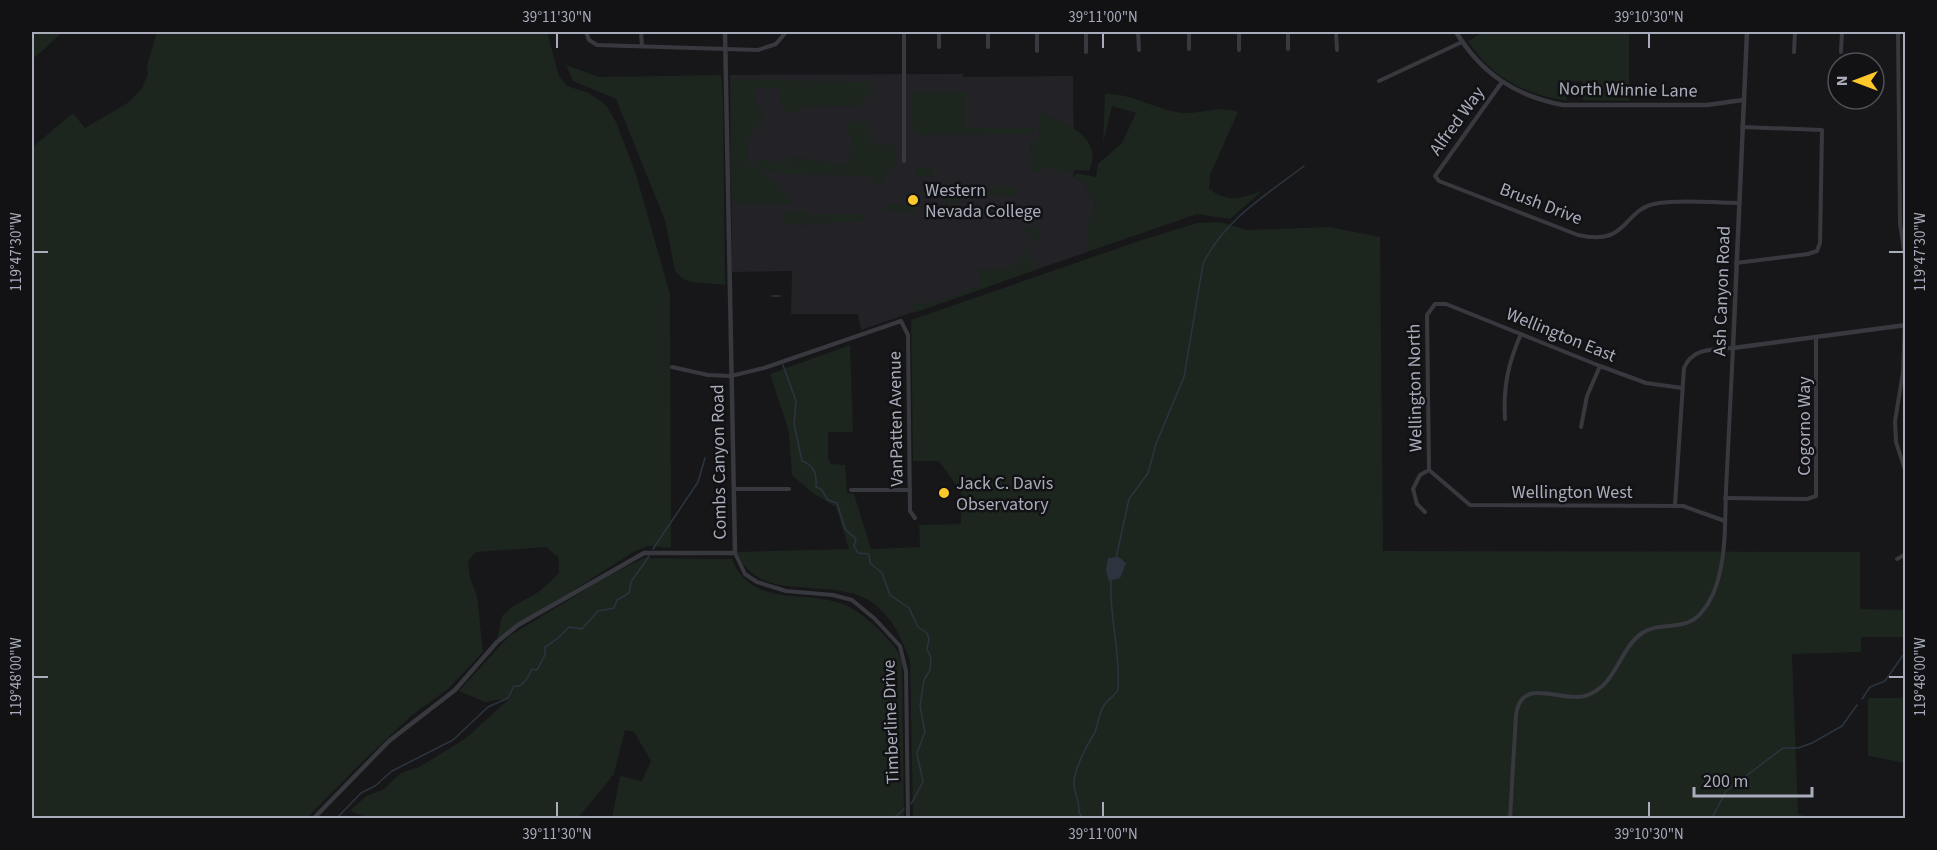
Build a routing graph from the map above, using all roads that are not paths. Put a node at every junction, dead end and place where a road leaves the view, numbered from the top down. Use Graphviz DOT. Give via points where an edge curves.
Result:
graph roads {
  1 [pos="586,32"];
  2 [pos="641,32"];
  3 [pos="725,32"];
  4 [pos="786,32"];
  5 [pos="904,32"];
  6 [pos="939,32"];
  7 [pos="988,32"];
  8 [pos="1037,32"];
  9 [pos="1086,32"];
  10 [pos="1138,32"];
  11 [pos="1189,32"];
  12 [pos="1239,32"];
  13 [pos="1288,32"];
  14 [pos="1336,32"];
  15 [pos="1456,32"];
  16 [pos="1747,32"];
  17 [pos="1795,32"];
  18 [pos="1842,32"];
  19 [pos="1898,32"];
  20 [pos="1462,42"];
  21 [pos="642,46"];
  22 [pos="939,47"];
  23 [pos="988,47"];
  24 [pos="1189,49"];
  25 [pos="1288,49"];
  26 [pos="726,50"];
  27 [pos="1139,50"];
  28 [pos="1239,50"];
  29 [pos="1337,50"];
  30 [pos="1037,51"];
  31 [pos="1841,51"];
  32 [pos="1086,52"];
  33 [pos="1794,52"];
  34 [pos="1905,52"];
  35 [pos="1899,53"];
  36 [pos="1379,81"];
  37 [pos="1502,82"];
  38 [pos="1743,100"];
  39 [pos="1742,127"];
  40 [pos="904,161"];
  41 [pos="1435,176"];
  42 [pos="1738,203"];
  43 [pos="1736,263"];
  44 [pos="1905,263"];
  45 [pos="1905,291"];
  46 [pos="1432,306"];
  47 [pos="1904,325"];
  48 [pos="1521,334"];
  49 [pos="1815,336"];
  50 [pos="1733,348"];
  51 [pos="1600,366"];
  52 [pos="672,367"];
  53 [pos="731,376"];
  54 [pos="1682,388"];
  55 [pos="1505,419"];
  56 [pos="1581,427"];
  57 [pos="1429,470"];
  58 [pos="1905,473"];
  59 [pos="734,489"];
  60 [pos="789,489"];
  61 [pos="852,490"];
  62 [pos="910,490"];
  63 [pos="1725,498"];
  64 [pos="1675,505"];
  65 [pos="1425,512"];
  66 [pos="915,518"];
  67 [pos="1725,521"];
  68 [pos="735,553"];
  69 [pos="1905,554"];
  70 [pos="1897,559"];
  71 [pos="314,819"];
  72 [pos="908,819"];
  73 [pos="1510,819"];
  1 -- 21 [label="street" via="594,44"];
  2 -- 21 [label="street"];
  3 -- 26 [label="street, Combs Canyon Road"];
  4 -- 26 [label="street" via="766,49"];
  5 -- 40 [label="street"];
  6 -- 22 [label="street"];
  7 -- 23 [label="street"];
  8 -- 30 [label="street"];
  9 -- 32 [label="street"];
  10 -- 27 [label="street"];
  11 -- 24 [label="street"];
  12 -- 28 [label="street"];
  13 -- 25 [label="street"];
  14 -- 29 [label="street"];
  15 -- 20 [label="street, North Winnie Lane"];
  16 -- 38 [label="street, Ash Canyon Road"];
  17 -- 33 [label="street"];
  18 -- 31 [label="street"];
  19 -- 35 [label="street"];
  20 -- 36 [label="street"];
  20 -- 37 [label="street, North Winnie Lane" via="1483,68"];
  21 -- 26 [label="street"];
  26 -- 53 [label="street, Combs Canyon Road"];
  34 -- 35 [label="street"];
  35 -- 44 [label="street" via="1900,224"];
  37 -- 38 [label="street, North Winnie Lane" via="1529,97 1563,105 1707,105"];
  37 -- 41 [label="street, Alfred Way"];
  38 -- 39 [label="street, Ash Canyon Road"];
  39 -- 42 [label="street, Ash Canyon Road"];
  39 -- 43 [label="street" via="1822,130 1820,243 1816,251 1808,254"];
  41 -- 42 [label="street, Brush Drive" via="1439,181 1578,235 1595,238 1613,236 1638,212 1659,203"];
  42 -- 43 [label="street, Ash Canyon Road"];
  43 -- 50 [label="street, Ash Canyon Road"];
  45 -- 47 [label="street"];
  46 -- 48 [label="street, Wellington East" via="1446,304"];
  46 -- 57 [label="street, Wellington North" via="1427,315"];
  47 -- 49 [label="street"];
  47 -- 58 [label="street" via="1903,372 1895,421"];
  48 -- 51 [label="street, Wellington East"];
  48 -- 55 [label="street" via="1508,364 1503,394"];
  49 -- 50 [label="street"];
  49 -- 63 [label="street, Cogorno Way" via="1816,496"];
  50 -- 54 [label="street" via="1702,350 1693,355 1684,368"];
  50 -- 63 [label="street, Ash Canyon Road"];
  51 -- 54 [label="street, Wellington East" via="1646,383"];
  51 -- 56 [label="street" via="1587,396"];
  52 -- 53 [label="street"];
  53 -- 59 [label="street, Combs Canyon Road"];
  53 -- 62 [label="street, VanPatten Avenue" via="901,321 909,348"];
  54 -- 64 [label="street"];
  57 -- 64 [label="street, Wellington West" via="1470,505"];
  57 -- 65 [label="street" via="1420,475 1413,489 1414,499"];
  59 -- 60 [label="street"];
  59 -- 68 [label="street, Combs Canyon Road"];
  61 -- 62 [label="street"];
  62 -- 66 [label="street, VanPatten Avenue" via="910,511"];
  63 -- 67 [label="street, Ash Canyon Road"];
  64 -- 67 [label="street, Wellington West"];
  67 -- 73 [label="street, Ash Canyon Road" via="1714,591 1698,617 1679,626 1644,632 1614,674 1590,694 1577,697 1536,693 1521,702 1516,715"];
  68 -- 71 [label="street, Combs Canyon Road" via="644,553 518,625 497,642 455,690 389,741"];
  68 -- 72 [label="street, Timberline Drive" via="744,574 757,582 786,591 852,600 900,646 906,670"];
  69 -- 70 [label="street"];
}
